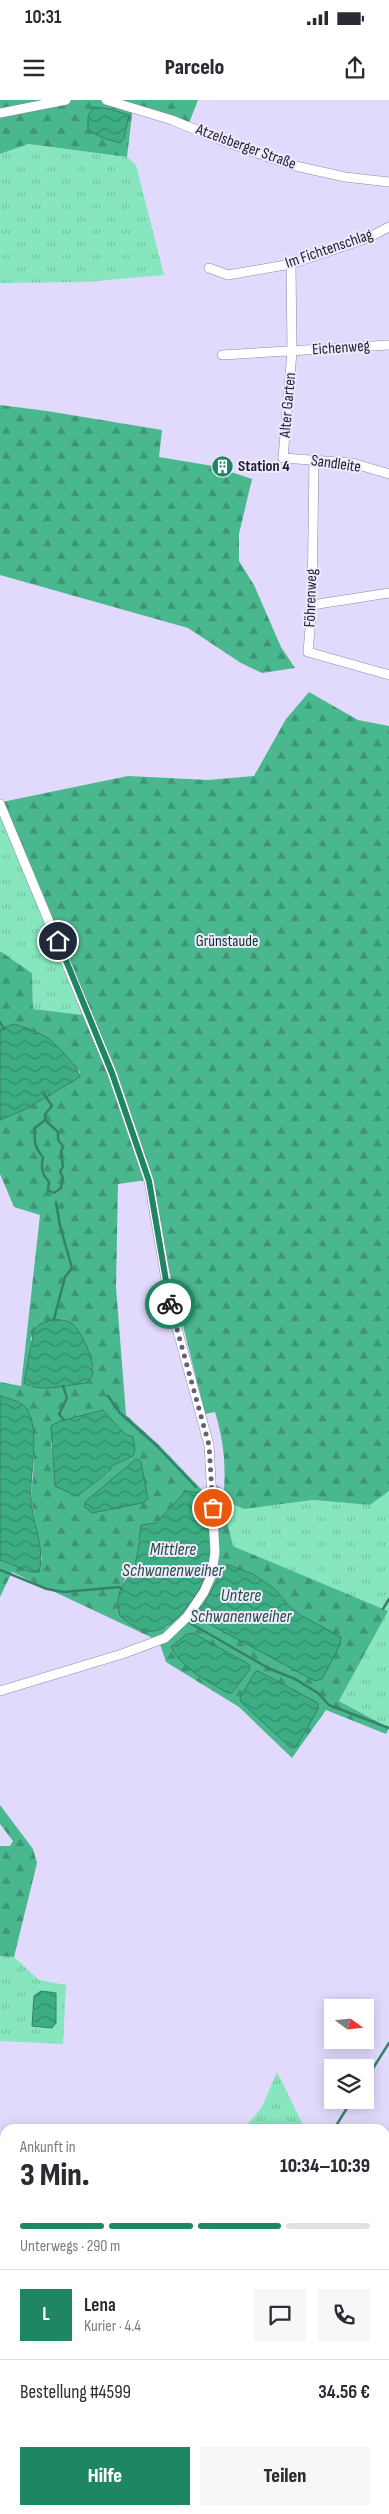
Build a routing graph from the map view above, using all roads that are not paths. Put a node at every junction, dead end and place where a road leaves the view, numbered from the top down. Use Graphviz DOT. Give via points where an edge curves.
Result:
graph roads {
  1 [pos="66,100"];
  2 [pos="106,100"];
  3 [pos="0,113"];
  4 [pos="389,182"];
  5 [pos="389,227"];
  6 [pos="291,264"];
  7 [pos="209,268"];
  8 [pos="389,345"];
  9 [pos="292,352"];
  10 [pos="222,355"];
  11 [pos="283,458"];
  12 [pos="314,459"];
  13 [pos="389,474"];
  14 [pos="389,593"];
  15 [pos="312,605"];
  16 [pos="389,675"];
  17 [pos="0,804"];
  18 [pos="0,1691"];
  1 -- 3 [label="street"];
  2 -- 4 [label="street, Atzelsberger Straße" via="172,120 291,165 345,177"];
  5 -- 6 [label="street, Im Fichtenschlag" via="368,238"];
  6 -- 7 [label="street, Im Fichtenschlag" via="228,275"];
  6 -- 9 [label="street, Alter Garten"];
  8 -- 9 [label="street, Eichenweg"];
  9 -- 10 [label="street, Alter Garten"];
  9 -- 11 [label="street, Alter Garten"];
  11 -- 12 [label="street, Sandleite"];
  12 -- 13 [label="street, Sandleite" via="352,463"];
  12 -- 15 [label="street, Föhrenweg"];
  14 -- 15 [label="street"];
  15 -- 16 [label="street, Föhrenweg" via="308,652"];
  17 -- 18 [label="street" via="112,1073 149,1181 170,1303 209,1445 215,1552 212,1574 204,1592 187,1617 165,1638"];
}
